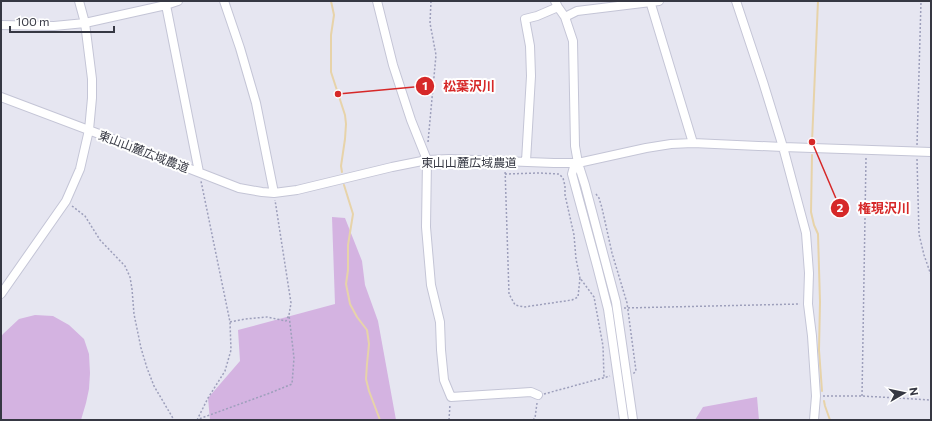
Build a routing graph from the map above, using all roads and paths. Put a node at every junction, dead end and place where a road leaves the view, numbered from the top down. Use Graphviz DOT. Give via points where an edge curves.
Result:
graph roads {
  1 [pos="79,1"];
  2 [pos="178,1"];
  3 [pos="224,1"];
  4 [pos="377,1"];
  5 [pos="430,1"];
  6 [pos="659,1"];
  7 [pos="736,1"];
  8 [pos="921,1"];
  9 [pos="650,2"];
  10 [pos="557,4"];
  11 [pos="166,6"];
  12 [pos="565,17"];
  13 [pos="85,23"];
  14 [pos="1,25"];
  15 [pos="1,97"];
  16 [pos="89,130"];
  17 [pos="693,143"];
  18 [pos="428,145"];
  19 [pos="783,147"];
  20 [pos="866,150"];
  21 [pos="917,152"];
  22 [pos="931,152"];
  23 [pos="427,160"];
  24 [pos="505,161"];
  25 [pos="526,161"];
  26 [pos="576,163"];
  27 [pos="199,172"];
  28 [pos="505,174"];
  29 [pos="274,193"];
  30 [pos="66,201"];
  31 [pos="931,274"];
  32 [pos="580,278"];
  33 [pos="1,294"];
  34 [pos="808,304"];
  35 [pos="617,308"];
  36 [pos="289,315"];
  37 [pos="230,322"];
  38 [pos="617,376"];
  39 [pos="604,378"];
  40 [pos="538,395"];
  41 [pos="816,396"];
  42 [pos="862,396"];
  43 [pos="451,397"];
  44 [pos="931,400"];
  45 [pos="174,420"];
  46 [pos="196,420"];
  47 [pos="449,420"];
  48 [pos="533,420"];
  49 [pos="624,420"];
  50 [pos="633,420"];
  51 [pos="814,420"];
  1 -- 13 [label="street"];
  2 -- 11 [label="street"];
  3 -- 29 [label="street" via="256,103"];
  4 -- 23 [label="street" via="393,65"];
  5 -- 18 [label="path" via="430,23 436,55"];
  6 -- 9 [label="street"];
  7 -- 19 [label="street"];
  8 -- 21 [label="path"];
  9 -- 12 [label="street" via="577,11"];
  9 -- 17 [label="street"];
  10 -- 12 [label="street"];
  10 -- 25 [label="street" via="537,16 525,19 530,46 531,76"];
  11 -- 13 [label="street"];
  11 -- 27 [label="street"];
  12 -- 26 [label="street" via="573,41"];
  13 -- 14 [label="street" via="54,26"];
  13 -- 16 [label="street" via="92,79"];
  15 -- 16 [label="street, 東山山麓広域農道"];
  16 -- 27 [label="street, 東山山麓広域農道"];
  16 -- 30 [label="street" via="80,169"];
  17 -- 19 [label="street, 東山山麓広域農道"];
  17 -- 26 [label="street, 東山山麓広域農道" via="652,147"];
  19 -- 20 [label="street, 東山山麓広域農道"];
  19 -- 34 [label="street" via="806,233"];
  20 -- 21 [label="street, 東山山麓広域農道"];
  20 -- 42 [label="path"];
  21 -- 22 [label="street, 東山山麓広域農道"];
  21 -- 31 [label="path" via="919,234"];
  23 -- 24 [label="street, 東山山麓広域農道"];
  23 -- 29 [label="street, 東山山麓広域農道"];
  23 -- 43 [label="street" via="426,227 432,285 440,322 444,380"];
  24 -- 25 [label="street, 東山山麓広域農道"];
  24 -- 28 [label="path"];
  25 -- 26 [label="street, 東山山麓広域農道"];
  26 -- 35 [label="street" via="585,184"];
  26 -- 38 [label="street" via="572,174 608,309"];
  27 -- 29 [label="street, 東山山麓広域農道" via="239,188"];
  27 -- 37 [label="path"];
  28 -- 32 [label="path" via="559,174 563,178"];
  28 -- 32 [label="path" via="509,294 515,304 524,308 572,300 578,297"];
  29 -- 36 [label="path" via="291,304"];
  30 -- 33 [label="street"];
  30 -- 45 [label="path" via="85,216 100,240 125,266 130,277 134,314 147,368 154,386"];
  32 -- 39 [label="path" via="594,297 603,346"];
  34 -- 35 [label="path"];
  34 -- 41 [label="street"];
  35 -- 50 [label="street"];
  36 -- 37 [label="path" via="286,321 267,317"];
  36 -- 46 [label="path" via="294,358 292,384"];
  37 -- 46 [label="path" via="231,350 225,371"];
  38 -- 39 [label="path"];
  38 -- 49 [label="street"];
  39 -- 40 [label="path"];
  40 -- 43 [label="street" via="531,392"];
  40 -- 48 [label="path"];
  41 -- 42 [label="path"];
  41 -- 51 [label="street"];
  42 -- 44 [label="path"];
  43 -- 47 [label="path"];
}
